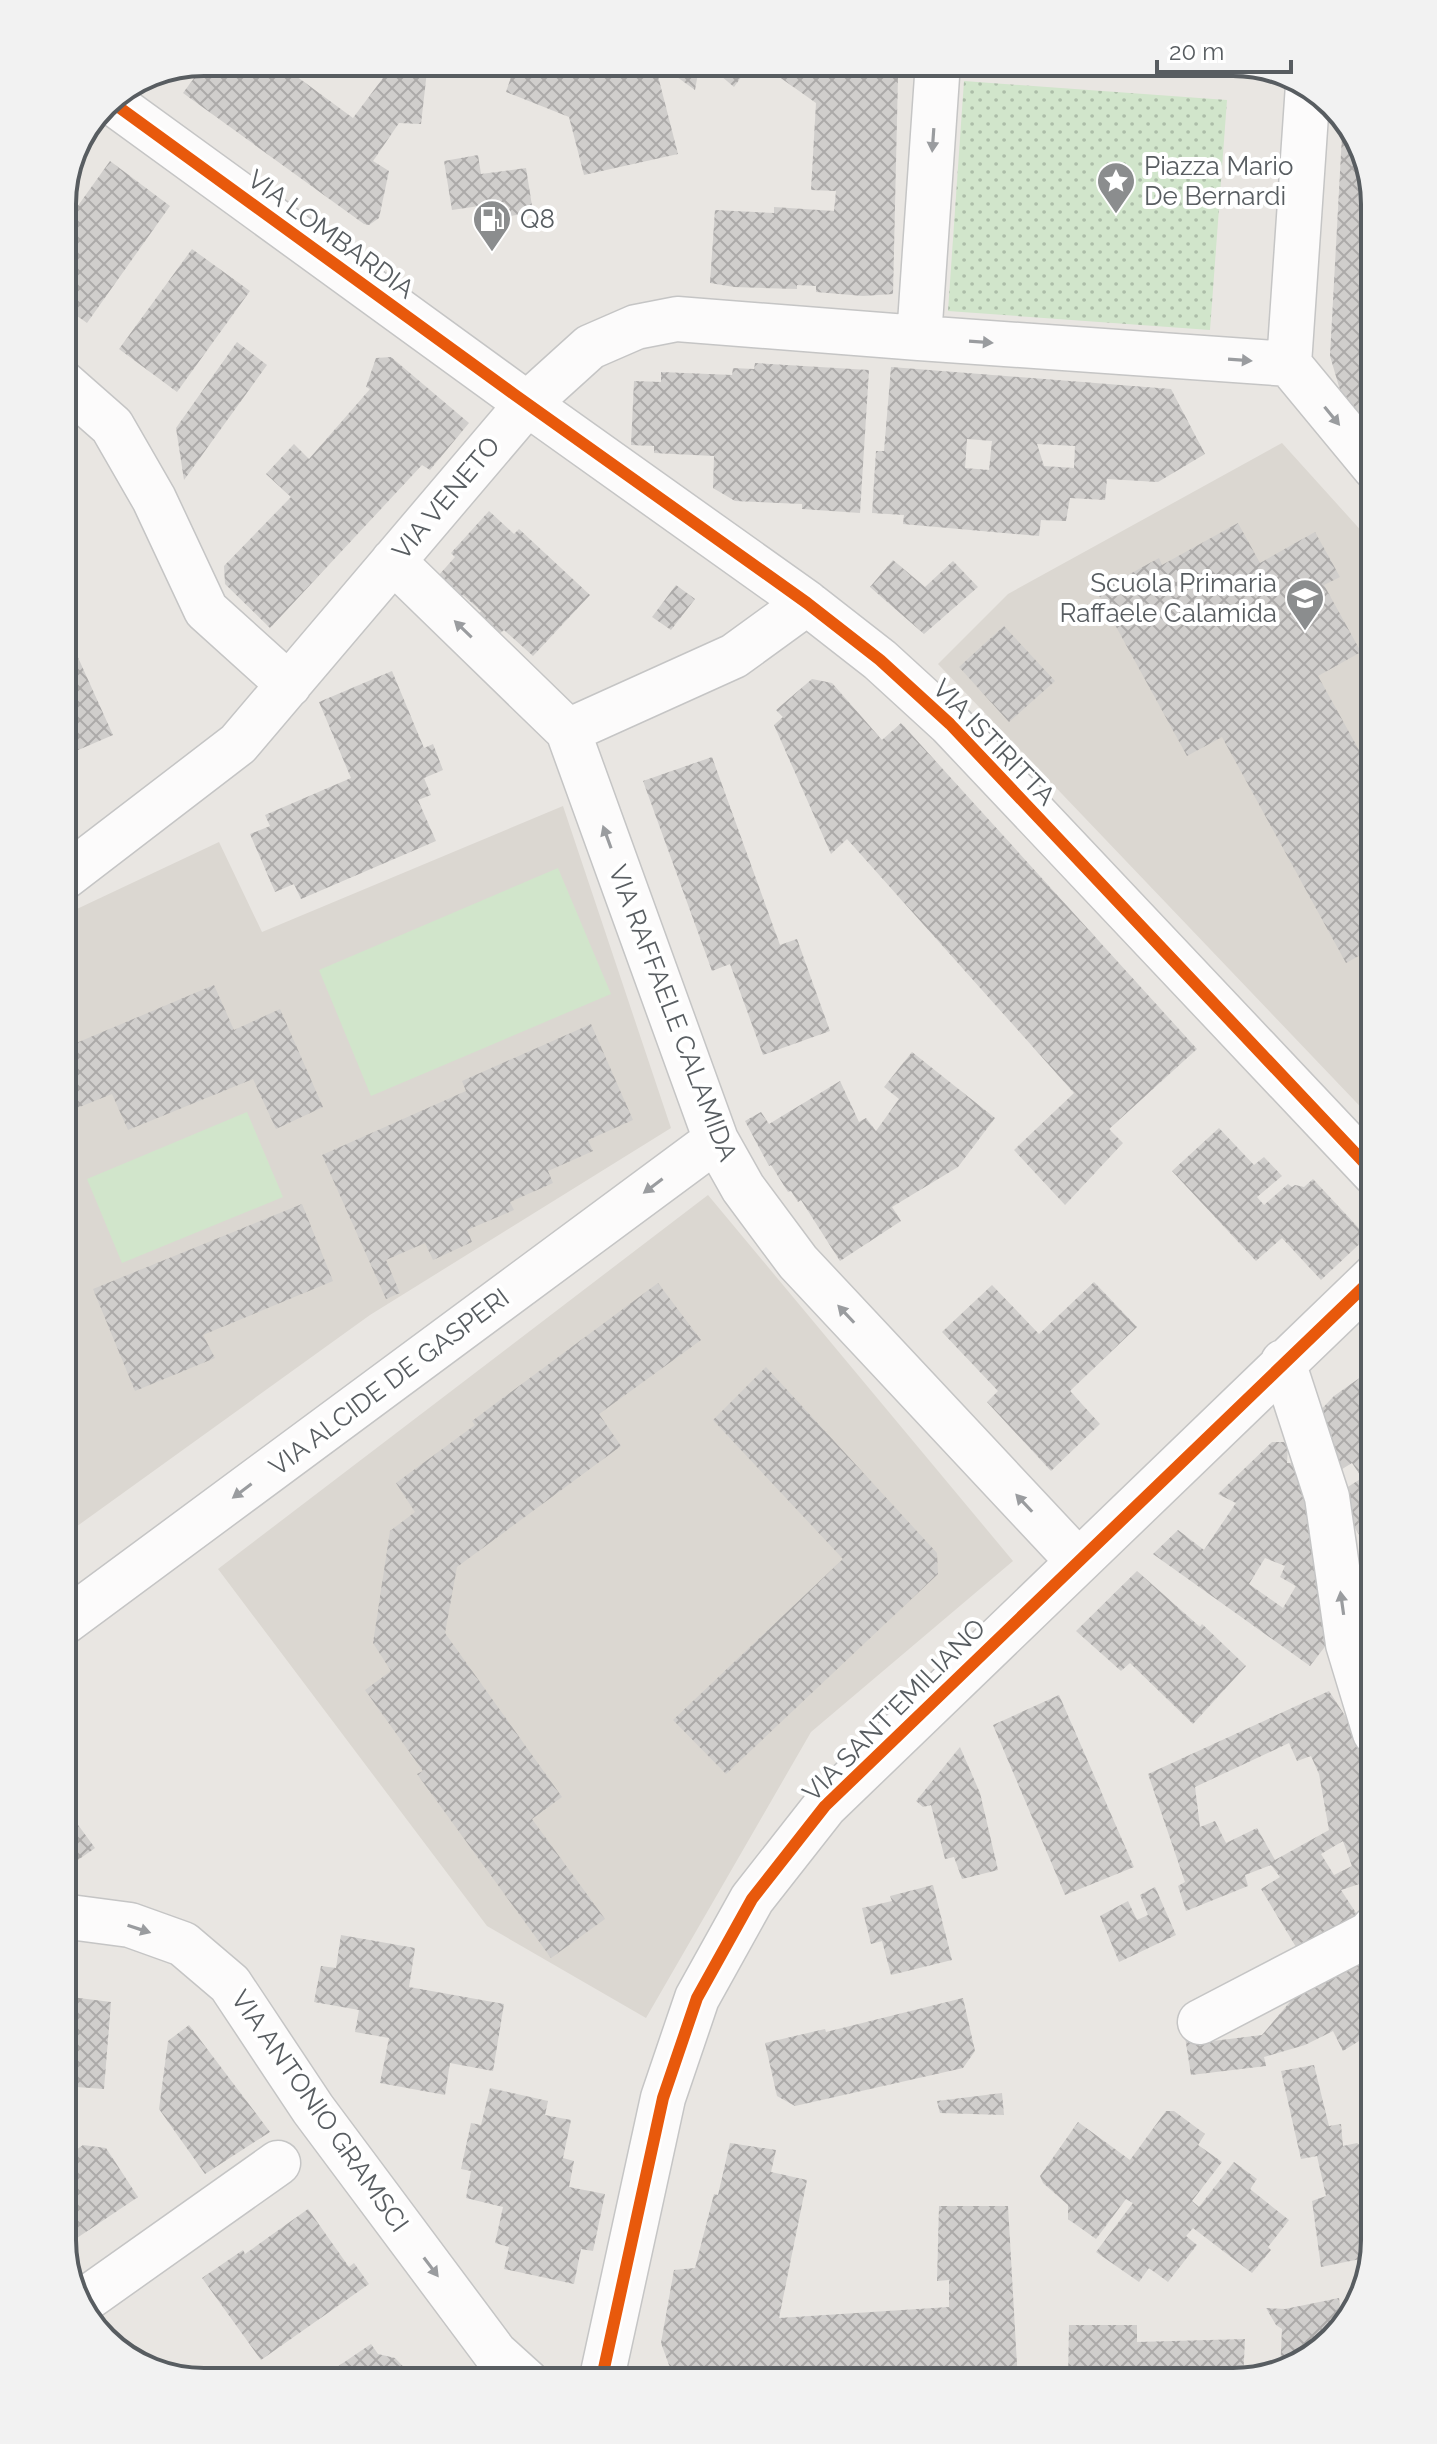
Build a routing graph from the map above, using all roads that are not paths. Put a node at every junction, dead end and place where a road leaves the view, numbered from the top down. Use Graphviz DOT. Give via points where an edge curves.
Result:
graph roads {
  1 [pos="937,76"];
  2 [pos="1307,100"];
  3 [pos="121,108"];
  4 [pos="919,338"];
  5 [pos="1289,364"];
  6 [pos="76,394"];
  7 [pos="527,404"];
  8 [pos="1361,451"];
  9 [pos="393,561"];
  10 [pos="807,603"];
  11 [pos="289,685"];
  12 [pos="568,731"];
  13 [pos="76,868"];
  14 [pos="716,1140"];
  15 [pos="1361,1159"];
  16 [pos="1361,1291"];
  17 [pos="1283,1362"];
  18 [pos="1077,1560"];
  19 [pos="76,1614"];
  20 [pos="1361,1687"];
  21 [pos="76,1918"];
  22 [pos="1361,1938"];
  23 [pos="1200,2022"];
  24 [pos="278,2163"];
  25 [pos="89,2297"];
  26 [pos="512,2368"];
  27 [pos="604,2368"];
  1 -- 4 [label="street, one-way"];
  2 -- 5 [label="street"];
  3 -- 7 [label="street, VIA LOMBARDIA"];
  4 -- 5 [label="street, one-way"];
  4 -- 7 [label="street, VIA VENETO" via="677,319 636,327 590,347"];
  5 -- 8 [label="street, one-way"];
  6 -- 11 [label="street" via="112,426 154,499 206,610"];
  7 -- 9 [label="street, VIA VENETO"];
  7 -- 10 [label="street, VIA ISTIRITTA"];
  9 -- 11 [label="street, VIA VENETO"];
  12 -- 9 [label="street, VIA RAFFAELE CALAMIDA, one-way"];
  10 -- 12 [label="street" via="734,656"];
  10 -- 15 [label="street, VIA ISTIRITTA" via="950,724"];
  11 -- 13 [label="street, VIA VENETO" via="238,744"];
  14 -- 12 [label="street, VIA RAFFAELE CALAMIDA, one-way"];
  18 -- 14 [label="street, VIA RAFFAELE CALAMIDA, one-way" via="798,1262 743,1188"];
  14 -- 19 [label="street, VIA ALCIDE DE GASPERI, one-way"];
  16 -- 17 [label="street, VIA SANT'EMILIANO"];
  17 -- 18 [label="street, VIA SANT'EMILIANO"];
  20 -- 17 [label="street, one-way" via="1348,1644 1327,1497"];
  18 -- 27 [label="street, VIA SANT'EMILIANO" via="825,1806 752,1899 697,1998 663,2098"];
  21 -- 26 [label="street, VIA ANTONIO GRAMSCI, one-way" via="130,1925 183,1944 230,1984 331,2134"];
  22 -- 23 [label="street"];
  24 -- 25 [label="street"];
}
